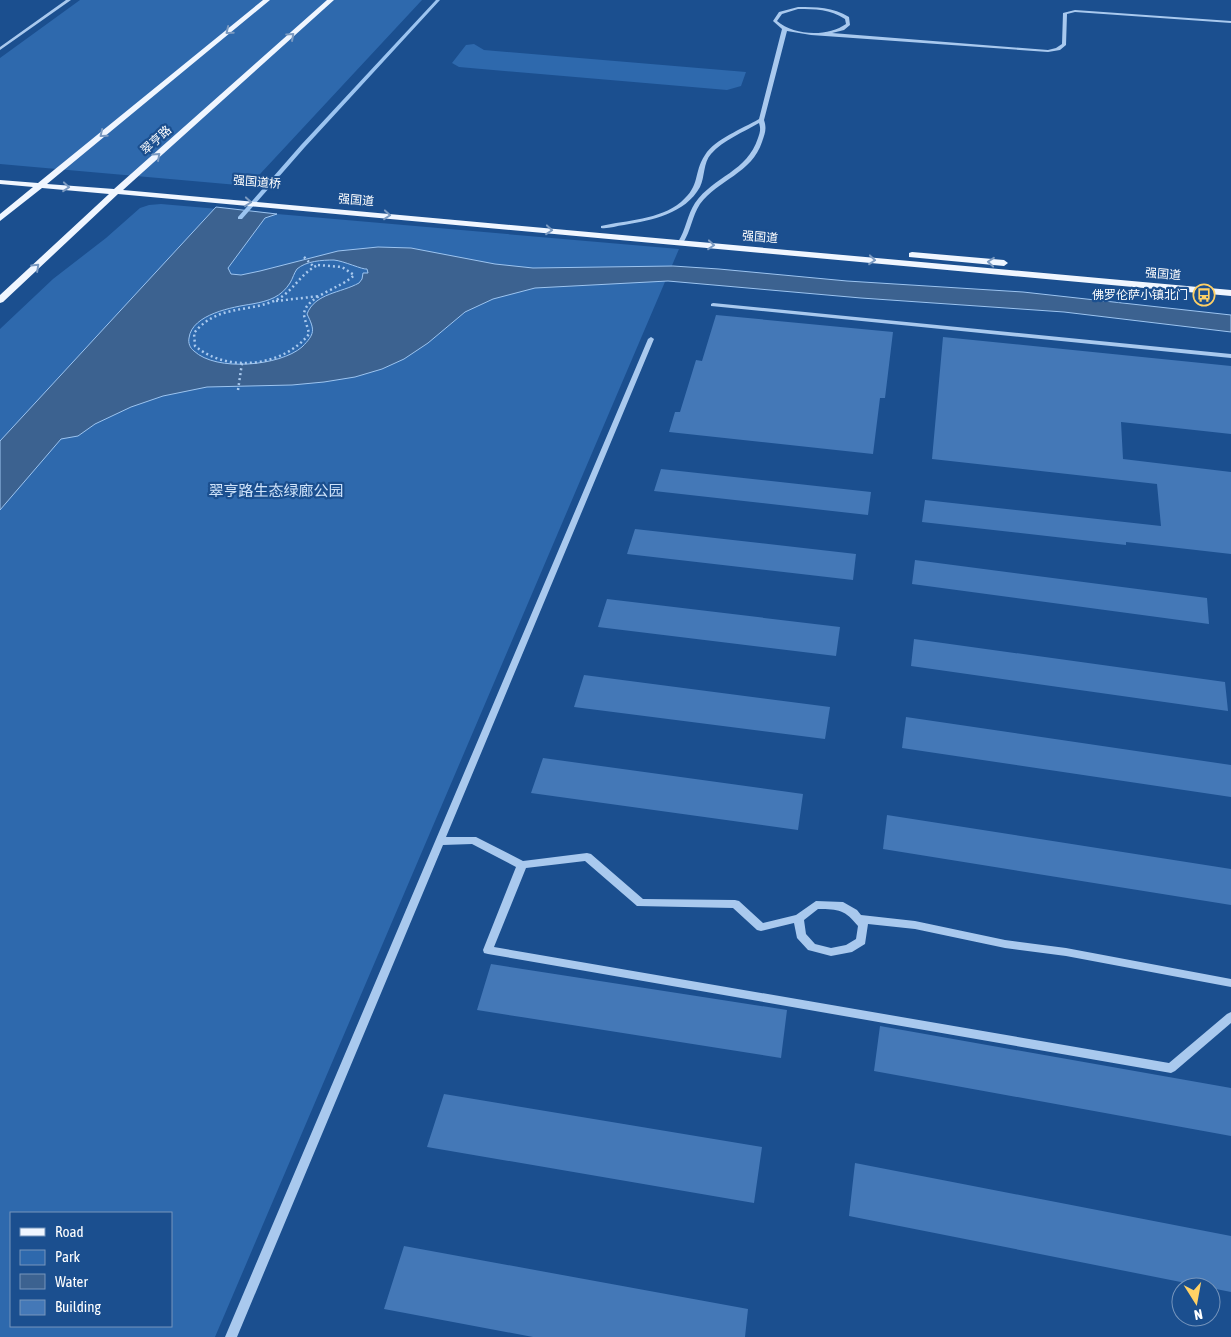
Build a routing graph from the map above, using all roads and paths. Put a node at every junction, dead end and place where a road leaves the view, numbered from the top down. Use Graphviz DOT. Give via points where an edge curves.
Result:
graph roads {
  1 [pos="69,0"];
  2 [pos="266,0"];
  3 [pos="331,0"];
  4 [pos="812,2"];
  5 [pos="786,7"];
  6 [pos="816,8"];
  7 [pos="782,12"];
  8 [pos="1231,22"];
  9 [pos="785,28"];
  10 [pos="808,33"];
  11 [pos="0,49"];
  12 [pos="761,120"];
  13 [pos="0,174"];
  14 [pos="48,178"];
  15 [pos="0,182"];
  16 [pos="125,184"];
  17 [pos="39,185"];
  18 [pos="117,192"];
  19 [pos="295,198"];
  20 [pos="286,206"];
  21 [pos="2,216"];
  22 [pos="603,227"];
  23 [pos="687,234"];
  24 [pos="681,242"];
  25 [pos="304,257"];
  26 [pos="312,266"];
  27 [pos="1231,284"];
  28 [pos="1231,293"];
  29 [pos="320,296"];
  30 [pos="0,300"];
  31 [pos="268,303"];
  32 [pos="713,305"];
  33 [pos="651,340"];
  34 [pos="1231,356"];
  35 [pos="242,362"];
  36 [pos="238,389"];
  37 [pos="440,841"];
  38 [pos="522,865"];
  39 [pos="799,918"];
  40 [pos="857,919"];
  41 [pos="1231,983"];
  42 [pos="1231,1017"];
  43 [pos="231,1337"];
  1 -- 11 [label="street"];
  2 -- 14 [label="main road, one-way"];
  16 -- 3 [label="main road, 翠亨路, one-way"];
  4 -- 6 [label="street"];
  5 -- 7 [label="street"];
  6 -- 7 [label="street"];
  6 -- 10 [label="street" via="844,15 848,24 827,33"];
  7 -- 9 [label="street" via="775,21"];
  8 -- 10 [label="street" via="1070,12 1065,13 1064,45 1048,51"];
  9 -- 10 [label="street"];
  9 -- 12 [label="street"];
  12 -- 22 [label="street" via="711,150 705,159 698,186 688,199 670,211"];
  12 -- 23 [label="street" via="764,129 755,153 744,166 708,191 696,206"];
  13 -- 14 [label="main road"];
  14 -- 16 [label="main road"];
  14 -- 17 [label="main road"];
  15 -- 17 [label="main road"];
  16 -- 18 [label="main road, 翠亨路"];
  16 -- 19 [label="main road, 强国道桥"];
  17 -- 18 [label="main road, one-way"];
  17 -- 21 [label="main road"];
  18 -- 20 [label="main road, 强国道桥, one-way"];
  30 -- 18 [label="main road, 翠亨路, one-way"];
  19 -- 22 [label="main road, 强国道"];
  20 -- 24 [label="main road, 强国道, one-way"];
  22 -- 23 [label="main road, 强国道"];
  23 -- 24 [label="street"];
  27 -- 23 [label="main road, 强国道, one-way"];
  24 -- 28 [label="main road, 强国道, one-way"];
  25 -- 26 [label="path"];
  26 -- 29 [label="path" via="340,266 354,275"];
  26 -- 31 [label="path" via="290,292"];
  29 -- 31 [label="path"];
  29 -- 35 [label="path" via="304,312 309,334 297,348 269,360"];
  31 -- 35 [label="path" via="217,315 194,333 195,346 206,356"];
  32 -- 34 [label="street"];
  33 -- 37 [label="street"];
  35 -- 36 [label="path"];
  37 -- 38 [label="street" via="473,840"];
  37 -- 43 [label="street"];
  38 -- 39 [label="street" via="587,857 641,903 736,904 761,927"];
  38 -- 42 [label="street" via="488,950 1171,1068"];
  39 -- 40 [label="street" via="816,905 839,905"];
  39 -- 40 [label="street" via="801,935 812,947 831,952 848,949 861,941 863,926"];
  40 -- 41 [label="street" via="915,925"];
}
